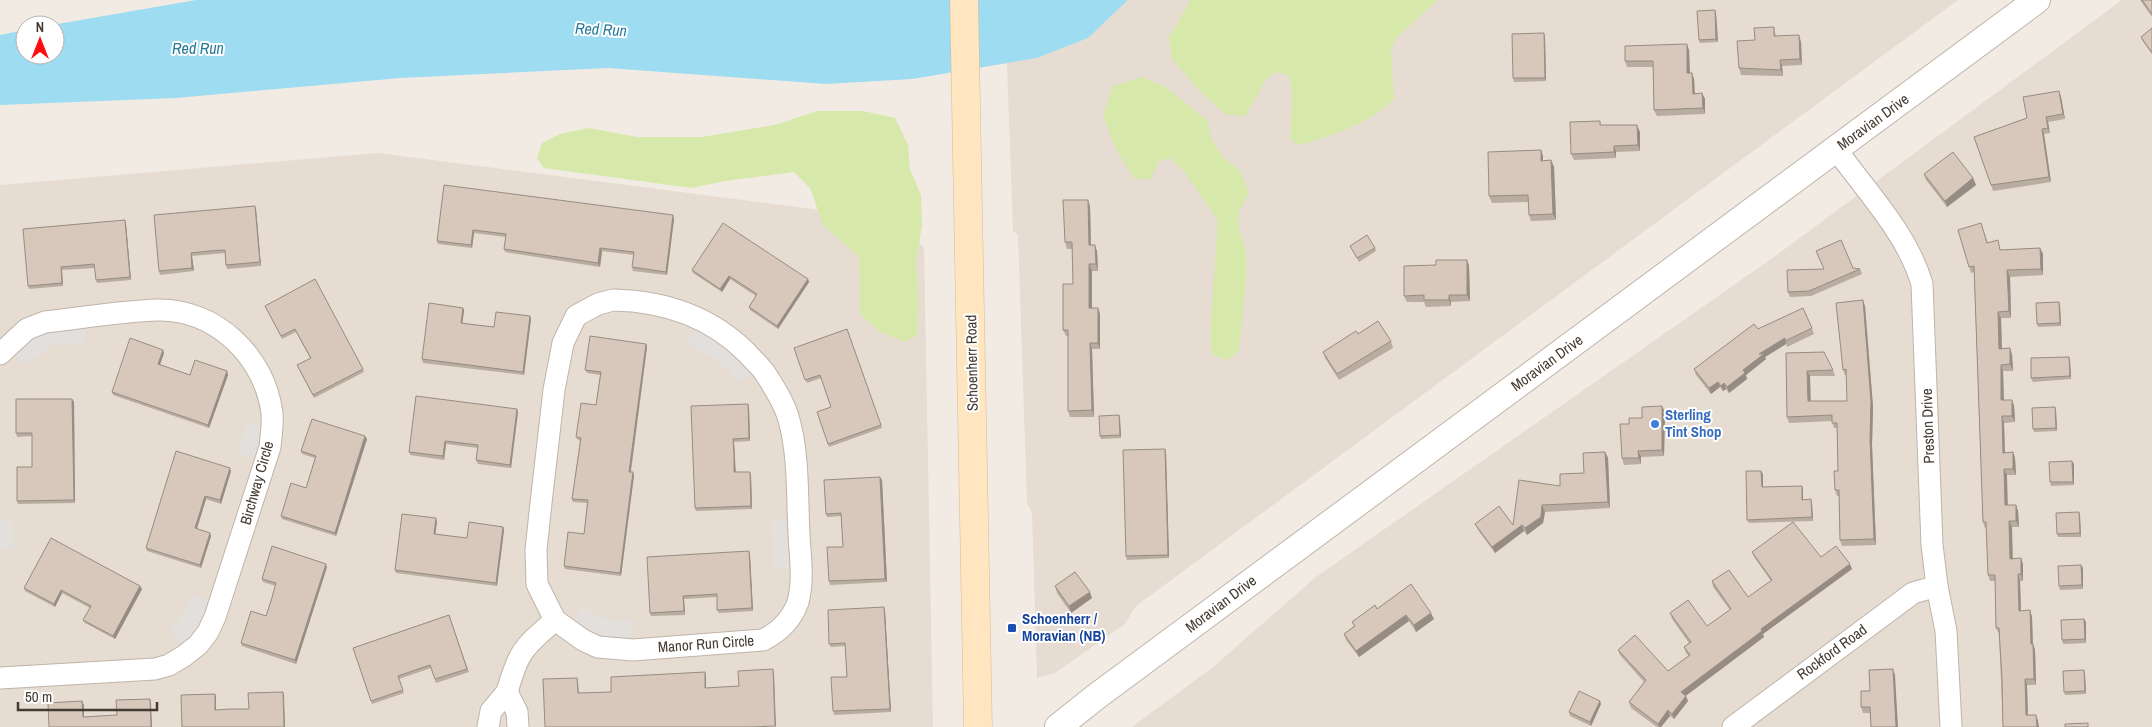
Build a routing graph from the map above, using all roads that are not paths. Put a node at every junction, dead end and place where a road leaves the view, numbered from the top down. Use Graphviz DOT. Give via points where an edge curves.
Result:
graph roads {
  1 [pos="964,0"];
  2 [pos="2037,0"];
  3 [pos="1836,149"];
  4 [pos="0,354"];
  5 [pos="1936,586"];
  6 [pos="555,620"];
  7 [pos="0,678"];
  8 [pos="507,692"];
  9 [pos="488,727"];
  10 [pos="518,727"];
  11 [pos="978,727"];
  12 [pos="1058,727"];
  13 [pos="1733,727"];
  14 [pos="1951,727"];
  1 -- 11 [label="main road, Schoenherr Road"];
  2 -- 3 [label="street, Moravian Drive"];
  3 -- 5 [label="street, Preston Drive" via="1899,235 1917,266 1922,284"];
  3 -- 12 [label="street, Moravian Drive"];
  4 -- 7 [label="street, Birchway Circle" via="27,329 45,322 159,310 182,313 206,320 247,352 256,365 269,398 272,429 270,447 215,617 198,645 169,665 156,669"];
  5 -- 13 [label="street, Rockford Road" via="1913,593"];
  5 -- 14 [label="street, Preston Drive" via="1946,631"];
  6 -- 6 [label="street, Manor Run Circle" via="537,584 536,571 554,390 562,343 576,316 613,300 655,304 702,319 731,337 764,371 789,419 797,492 801,586 797,603 776,634 748,642 615,650 583,640"];
  6 -- 8 [label="street" via="526,644 516,660"];
  8 -- 9 [label="street" via="491,711"];
  8 -- 10 [label="street" via="517,712"];
}
